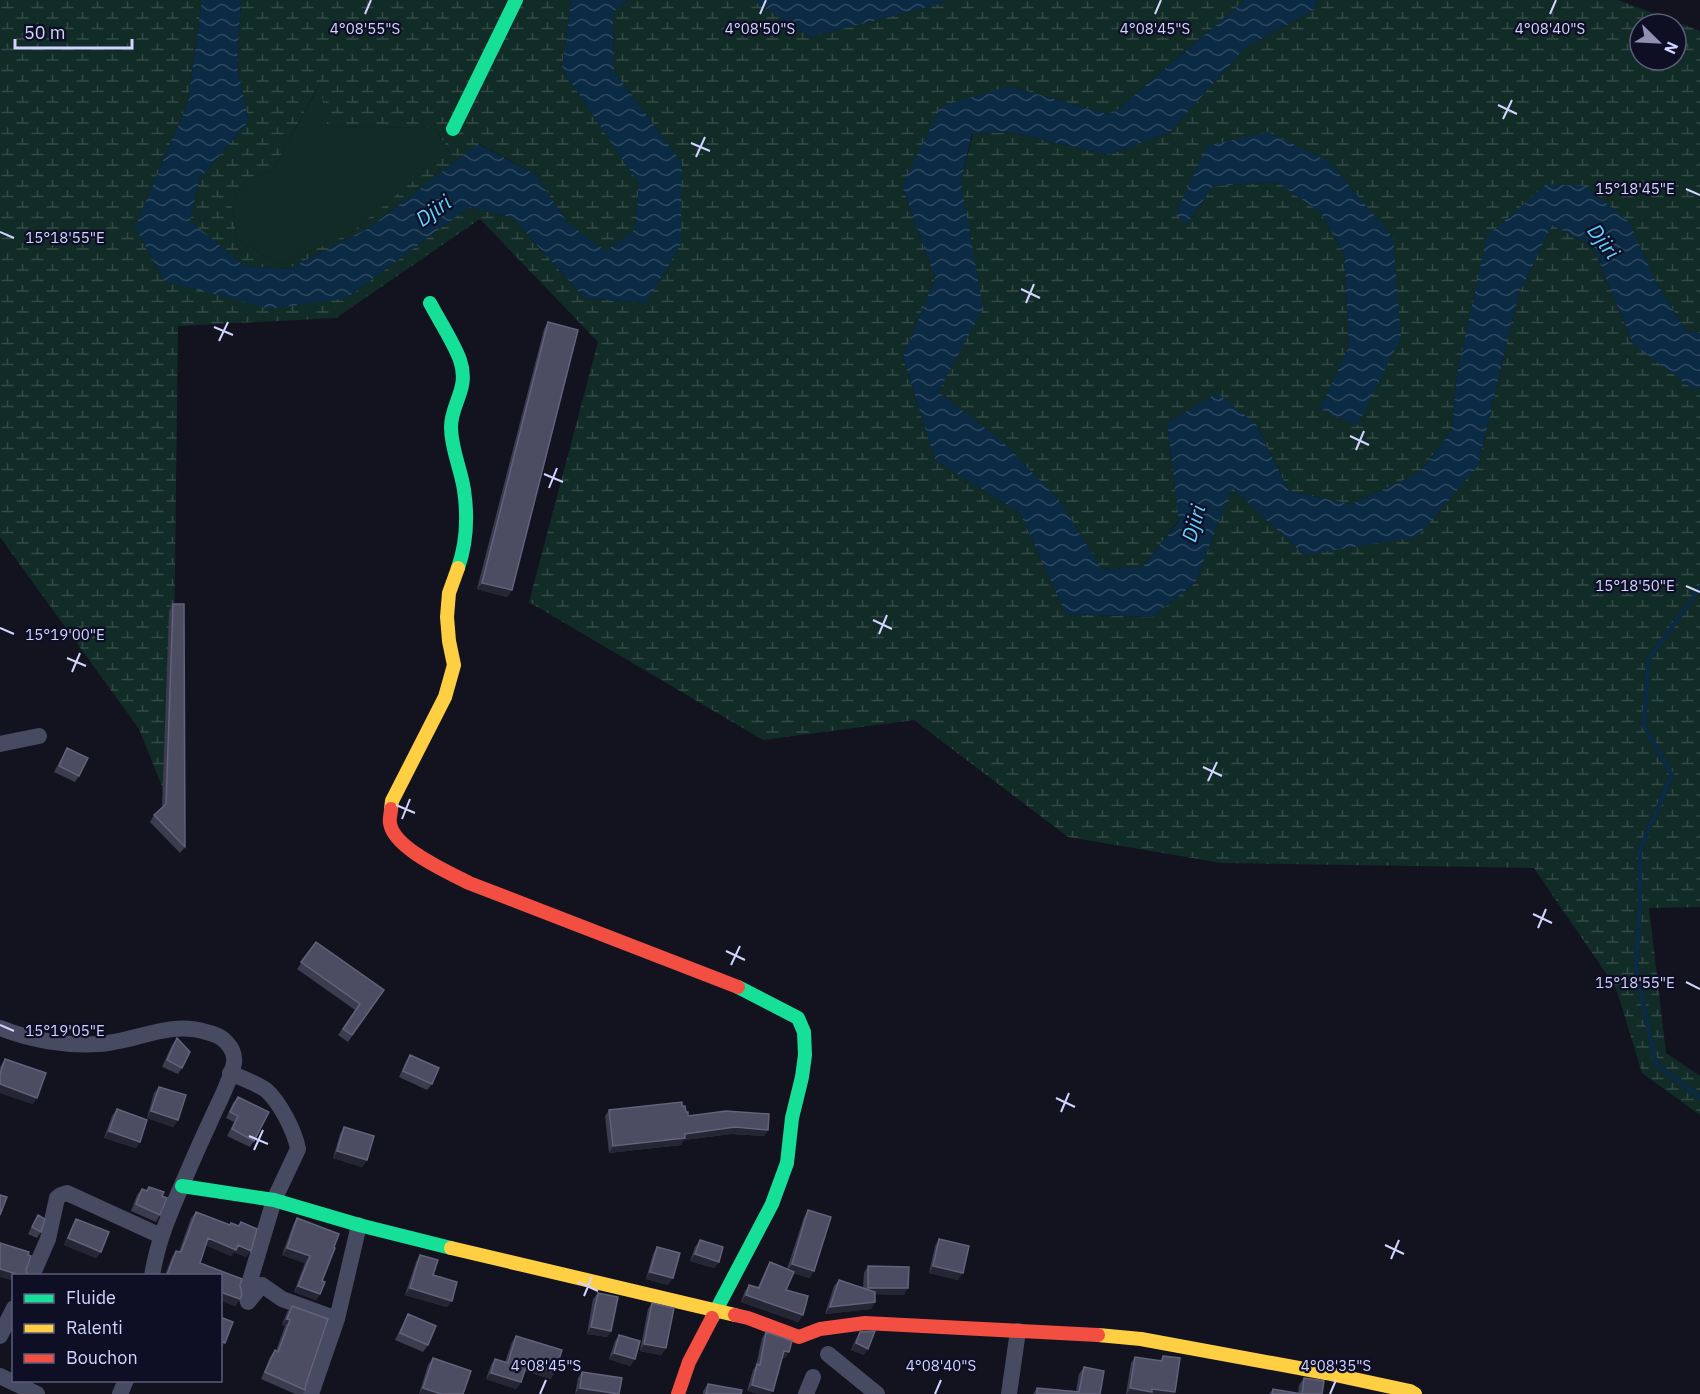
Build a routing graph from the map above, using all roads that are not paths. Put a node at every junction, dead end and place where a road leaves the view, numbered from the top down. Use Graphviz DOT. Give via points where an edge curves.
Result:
graph roads {
  1 [pos="516,0"];
  2 [pos="453,129"];
  3 [pos="430,303"];
  4 [pos="39,736"];
  5 [pos="0,744"];
  6 [pos="0,1028"];
  7 [pos="231,1073"];
  8 [pos="182,1186"];
  9 [pos="274,1200"];
  10 [pos="359,1225"];
  11 [pos="161,1236"];
  12 [pos="32,1274"];
  13 [pos="152,1274"];
  14 [pos="717,1311"];
  15 [pos="12,1312"];
  16 [pos="337,1319"];
  17 [pos="1018,1331"];
  18 [pos="0,1336"];
  19 [pos="828,1354"];
  20 [pos="813,1377"];
  21 [pos="12,1382"];
  22 [pos="37,1394"];
  23 [pos="311,1394"];
  24 [pos="678,1394"];
  25 [pos="806,1394"];
  26 [pos="878,1394"];
  27 [pos="1009,1394"];
  28 [pos="1415,1394"];
  1 -- 2 [label="street"];
  3 -- 14 [label="street" via="460,360 464,380 452,425 464,490 466,535 449,593 447,617 454,665 443,703 392,801 390,824 398,840 469,883 743,988 798,1018 804,1032 805,1055 787,1163 772,1204"];
  4 -- 5 [label="street"];
  6 -- 7 [label="street" via="45,1040 99,1044 175,1028 196,1029 224,1039 230,1046 234,1061"];
  7 -- 8 [label="street"];
  7 -- 9 [label="street" via="265,1089 297,1143 298,1153"];
  8 -- 9 [label="street"];
  8 -- 11 [label="street"];
  9 -- 10 [label="street"];
  9 -- 16 [label="street" via="246,1299 248,1302 262,1285 282,1299"];
  10 -- 14 [label="street"];
  10 -- 16 [label="street"];
  11 -- 12 [label="street" via="67,1193 61,1194"];
  11 -- 13 [label="street"];
  14 -- 17 [label="street" via="799,1337 820,1329 866,1323"];
  14 -- 24 [label="street" via="689,1362"];
  15 -- 18 [label="street"];
  16 -- 23 [label="street"];
  17 -- 27 [label="street"];
  17 -- 28 [label="street" via="1141,1339 1326,1373"];
  19 -- 26 [label="street"];
  20 -- 25 [label="street"];
  21 -- 22 [label="street"];
}
